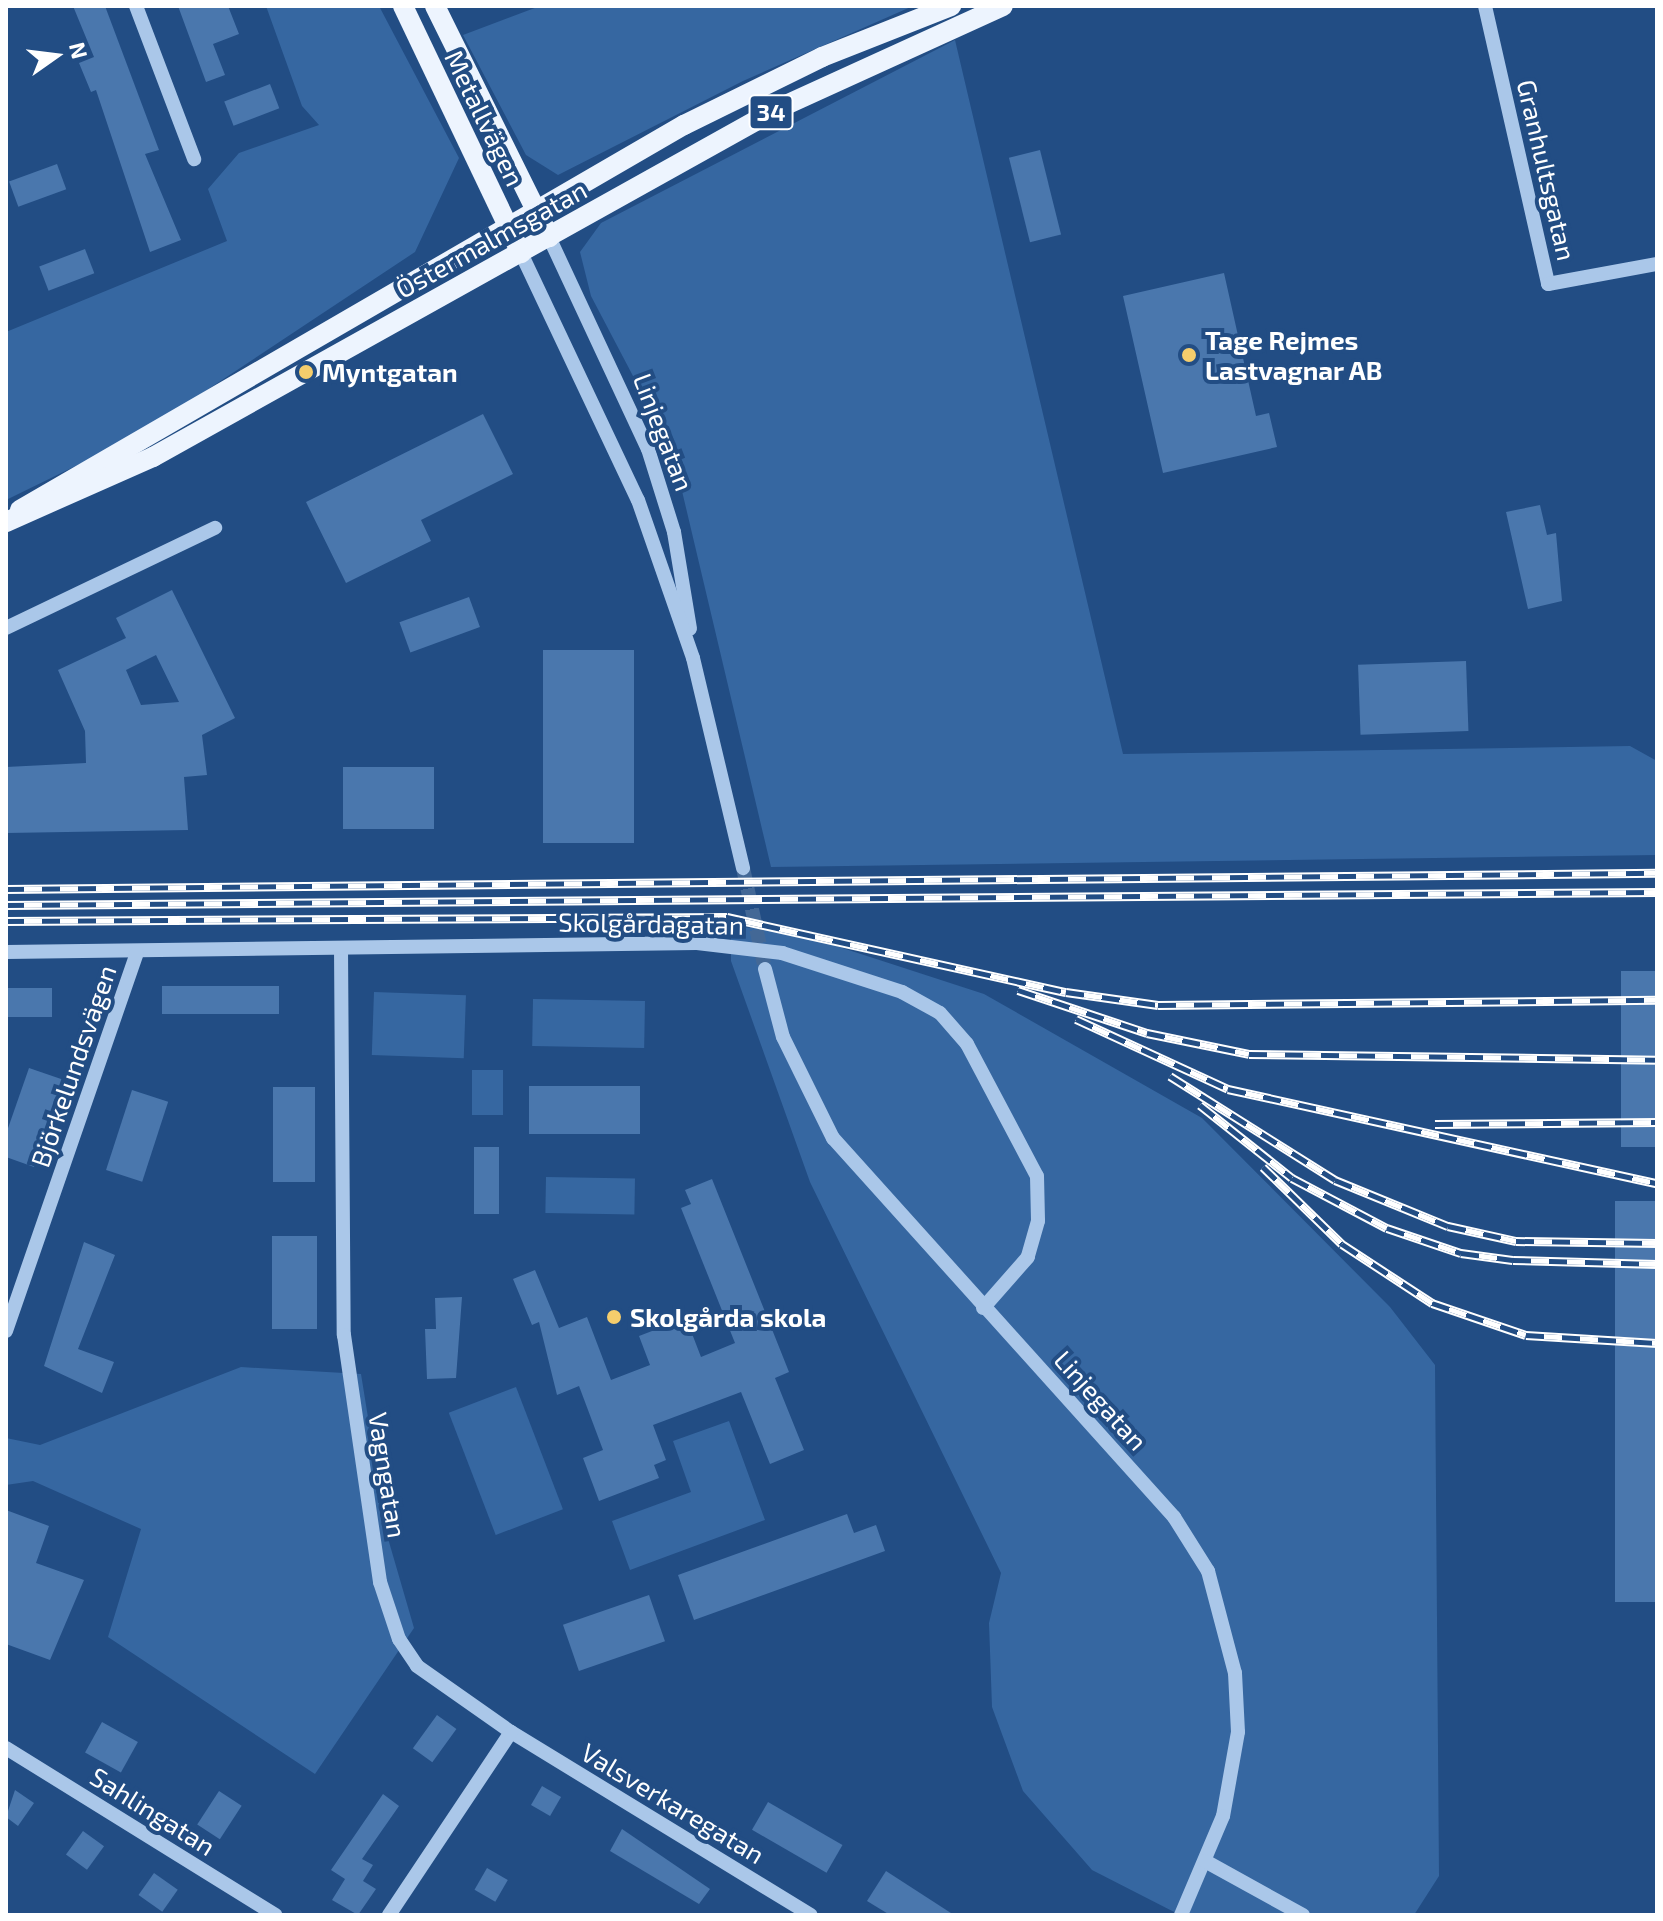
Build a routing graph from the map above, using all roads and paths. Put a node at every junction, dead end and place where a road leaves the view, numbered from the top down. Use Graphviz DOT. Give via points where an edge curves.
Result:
graph roads {
  1 [pos="136,6"];
  2 [pos="403,6"];
  3 [pos="435,6"];
  4 [pos="951,6"];
  5 [pos="1003,6"];
  6 [pos="1485,6"];
  7 [pos="194,159"];
  8 [pos="535,210"];
  9 [pos="508,226"];
  10 [pos="549,237"];
  11 [pos="521,253"];
  12 [pos="1657,264"];
  13 [pos="6,521"];
  14 [pos="215,528"];
  15 [pos="6,628"];
  16 [pos="693,658"];
  17 [pos="743,868"];
  18 [pos="341,948"];
  19 [pos="6,952"];
  20 [pos="137,953"];
  21 [pos="765,969"];
  22 [pos="983,1308"];
  23 [pos="6,1331"];
  24 [pos="511,1732"];
  25 [pos="6,1748"];
  26 [pos="1205,1861"];
  27 [pos="275,1915"];
  28 [pos="389,1915"];
  29 [pos="811,1915"];
  30 [pos="1181,1915"];
  31 [pos="1303,1915"];
  1 -- 7 [label="street"];
  2 -- 9 [label="main road, Metallvägen"];
  3 -- 8 [label="main road, Metallvägen"];
  4 -- 8 [label="main road, Östermalmsgatan / 34" via="763,85"];
  5 -- 10 [label="main road, Östermalmsgatan / 34" via="777,109"];
  6 -- 12 [label="street, Granhultsgatan" via="1548,284"];
  8 -- 9 [label="main road, Östermalmsgatan / 34"];
  8 -- 10 [label="main road, Metallvägen"];
  9 -- 11 [label="main road, Metallvägen"];
  9 -- 13 [label="main road, Östermalmsgatan"];
  10 -- 11 [label="main road, Östermalmsgatan / 34"];
  10 -- 16 [label="street, Linjegatan" via="629,400 665,498"];
  11 -- 13 [label="main road, Östermalmsgatan" via="93,489"];
  11 -- 16 [label="street, Linjegatan" via="622,459"];
  14 -- 15 [label="street"];
  16 -- 17 [label="street, Linjegatan"];
  18 -- 20 [label="street, Skolgårdagatan"];
  18 -- 22 [label="street, Skolgårdagatan" via="711,944 782,953 920,1000 967,1044 1037,1176 1038,1221 1028,1257"];
  18 -- 24 [label="street, Vagngatan" via="342,1312 380,1582 392,1623 417,1666"];
  19 -- 20 [label="street, Skolgårdagatan"];
  20 -- 23 [label="street, Björkelundsvägen"];
  21 -- 22 [label="street, Linjegatan" via="783,1037 833,1138"];
  22 -- 26 [label="street, Linjegatan" via="1174,1517 1212,1582 1235,1673 1238,1732 1230,1792"];
  24 -- 28 [label="street"];
  24 -- 29 [label="street, Valsverkaregatan"];
  25 -- 27 [label="street, Sahlingatan"];
  26 -- 30 [label="street, Linjegatan"];
  26 -- 31 [label="street"];
}
